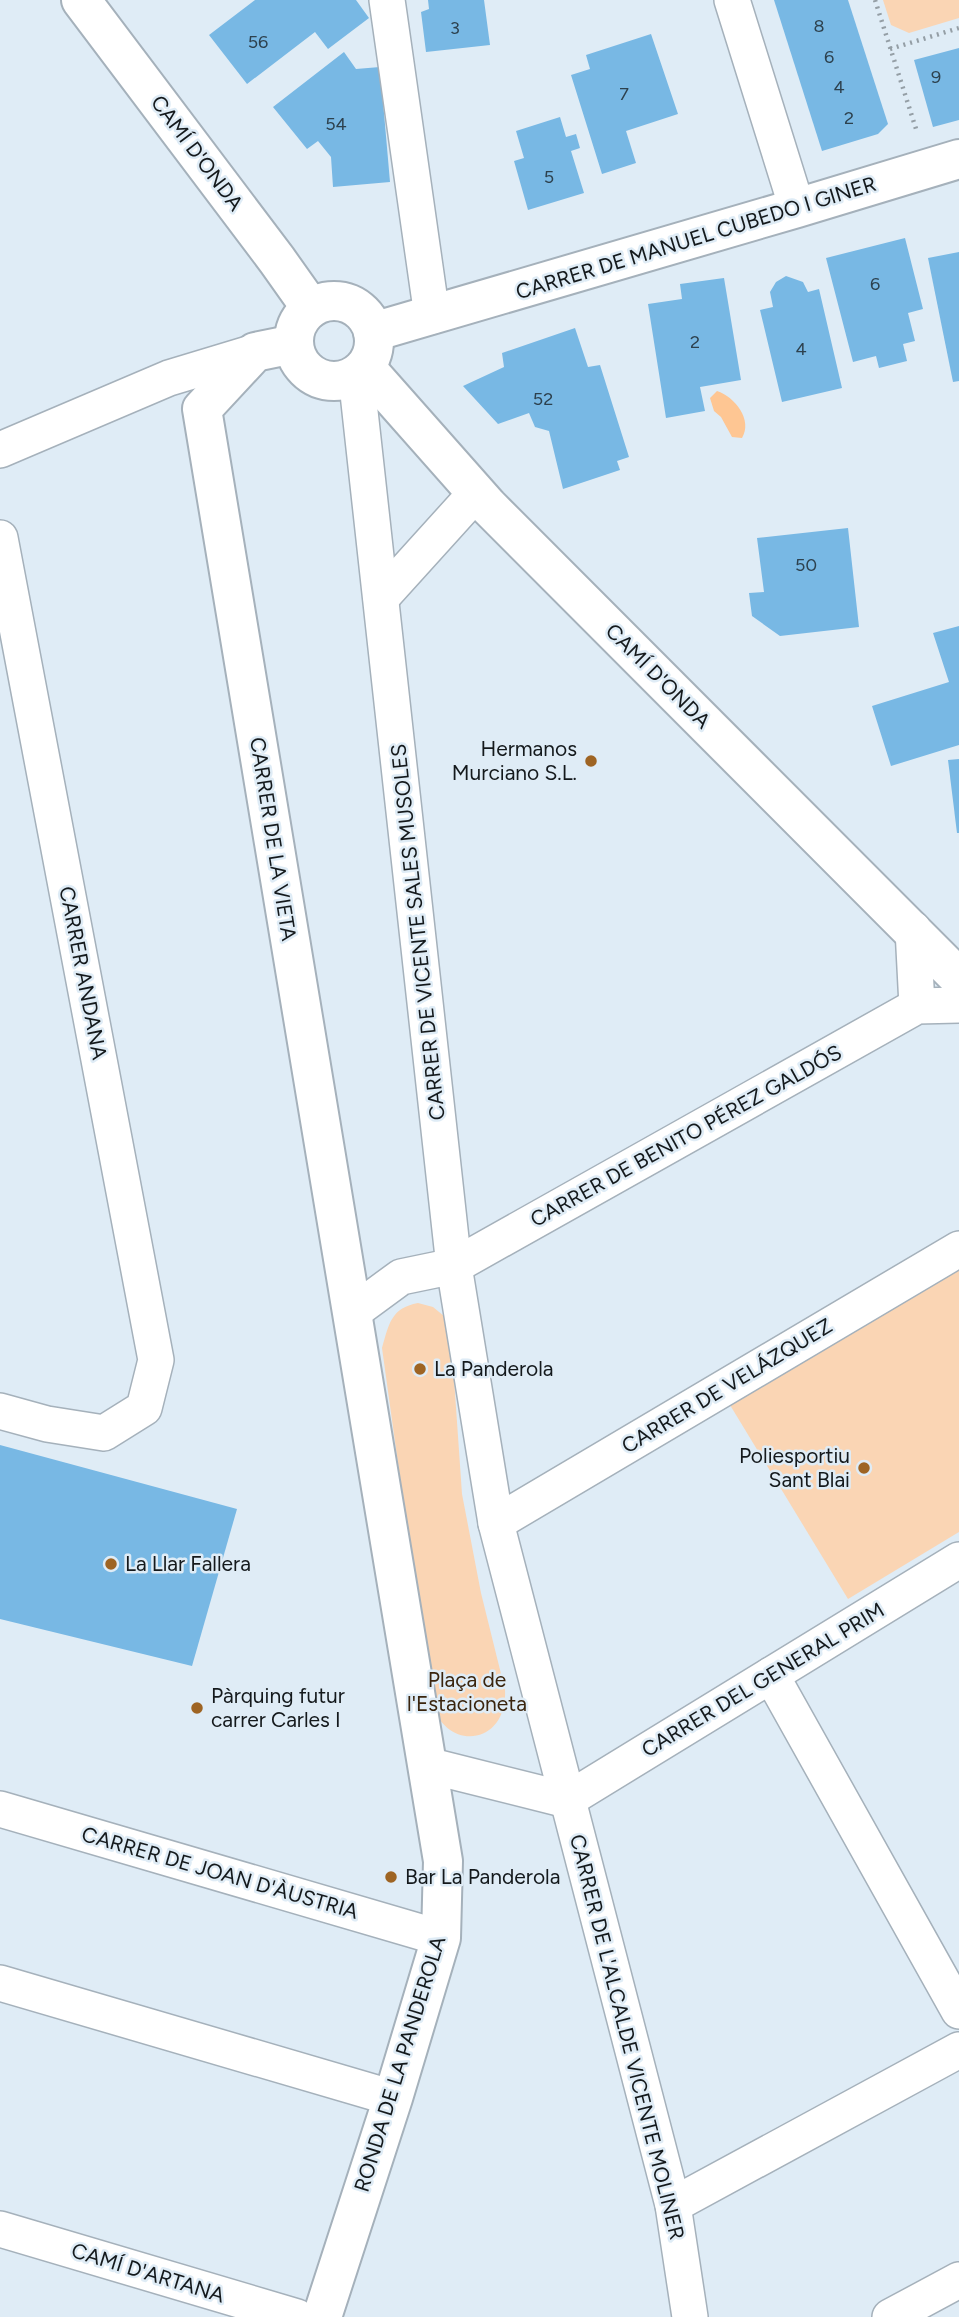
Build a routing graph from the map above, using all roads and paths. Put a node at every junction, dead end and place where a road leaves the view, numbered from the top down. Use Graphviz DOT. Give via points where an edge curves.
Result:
graph roads {
  1 [pos="81,0"];
  2 [pos="387,0"];
  3 [pos="732,0"];
  4 [pos="875,0"];
  5 [pos="959,28"];
  6 [pos="890,49"];
  7 [pos="920,140"];
  8 [pos="959,159"];
  9 [pos="797,208"];
  10 [pos="311,308"];
  11 [pos="432,316"];
  12 [pos="294,344"];
  13 [pos="255,352"];
  14 [pos="365,358"];
  15 [pos="169,378"];
  16 [pos="202,409"];
  17 [pos="0,450"];
  18 [pos="476,494"];
  19 [pos="0,538"];
  20 [pos="381,598"];
  21 [pos="913,929"];
  22 [pos="959,978"];
  23 [pos="959,1004"];
  24 [pos="917,1006"];
  25 [pos="959,1249"];
  26 [pos="454,1266"];
  27 [pos="352,1312"];
  28 [pos="0,1410"];
  29 [pos="496,1523"];
  30 [pos="959,1560"];
  31 [pos="771,1675"];
  32 [pos="427,1765"];
  33 [pos="567,1800"];
  34 [pos="0,1809"];
  35 [pos="441,1938"];
  36 [pos="0,1983"];
  37 [pos="959,2011"];
  38 [pos="959,2050"];
  39 [pos="393,2098"];
  40 [pos="673,2204"];
  41 [pos="0,2229"];
  42 [pos="959,2280"];
  43 [pos="297,2317"];
  44 [pos="322,2317"];
  45 [pos="690,2317"];
  46 [pos="890,2317"];
  1 -- 10 [label="street, CAMÍ D'ONDA"];
  2 -- 11 [label="street"];
  3 -- 9 [label="street"];
  4 -- 6 [label="path"];
  5 -- 6 [label="path"];
  6 -- 7 [label="path"];
  8 -- 9 [label="street, CARRER DE MANUEL CUBEDO I GINER"];
  9 -- 11 [label="street, CARRER DE MANUEL CUBEDO I GINER"];
  10 -- 12 [label="street" via="301,318"];
  10 -- 14 [label="street" via="335,301 359,310 368,320"];
  11 -- 14 [label="street, CARRER DE MANUEL CUBEDO I GINER"];
  12 -- 13 [label="street"];
  12 -- 14 [label="street" via="305,369 329,382 343,381"];
  13 -- 15 [label="street"];
  13 -- 16 [label="street"];
  14 -- 18 [label="street, CAMÍ D'ONDA"];
  14 -- 20 [label="street, CARRER DE VICENTE SALES MUSOLES"];
  15 -- 16 [label="street"];
  15 -- 17 [label="street"];
  16 -- 27 [label="street, CARRER DE LA VIETA"];
  18 -- 20 [label="street"];
  18 -- 21 [label="street, CAMÍ D'ONDA"];
  19 -- 28 [label="street, CARRER ANDANA" via="156,1360 144,1408 104,1433 47,1424"];
  20 -- 26 [label="street, CARRER DE VICENTE SALES MUSOLES"];
  21 -- 22 [label="street, CAMÍ D'ONDA"];
  21 -- 24 [label="street"];
  23 -- 24 [label="street, CARRER DE BENITO PÉREZ GALDÓS"];
  24 -- 26 [label="street, CARRER DE BENITO PÉREZ GALDÓS"];
  25 -- 29 [label="street, CARRER DE VELÁZQUEZ"];
  26 -- 27 [label="street" via="401,1277"];
  26 -- 29 [label="street"];
  27 -- 32 [label="street"];
  29 -- 33 [label="street"];
  30 -- 31 [label="street, CARRER DEL GENERAL PRIM"];
  31 -- 33 [label="street, CARRER DEL GENERAL PRIM"];
  31 -- 37 [label="street"];
  32 -- 33 [label="street"];
  32 -- 35 [label="street, RONDA DE LA PANDEROLA" via="443,1861"];
  33 -- 40 [label="street, CARRER DE L'ALCALDE VICENTE MOLINER"];
  34 -- 35 [label="street, CARRER DE JOAN D'ÀUSTRIA"];
  35 -- 39 [label="street, RONDA DE LA PANDEROLA"];
  36 -- 39 [label="street"];
  38 -- 40 [label="street"];
  39 -- 44 [label="street, RONDA DE LA PANDEROLA"];
  40 -- 45 [label="street, CARRER DE L'ALCALDE VICENTE MOLINER"];
  41 -- 43 [label="street, CAMÍ D'ARTANA"];
  42 -- 46 [label="street"];
}
